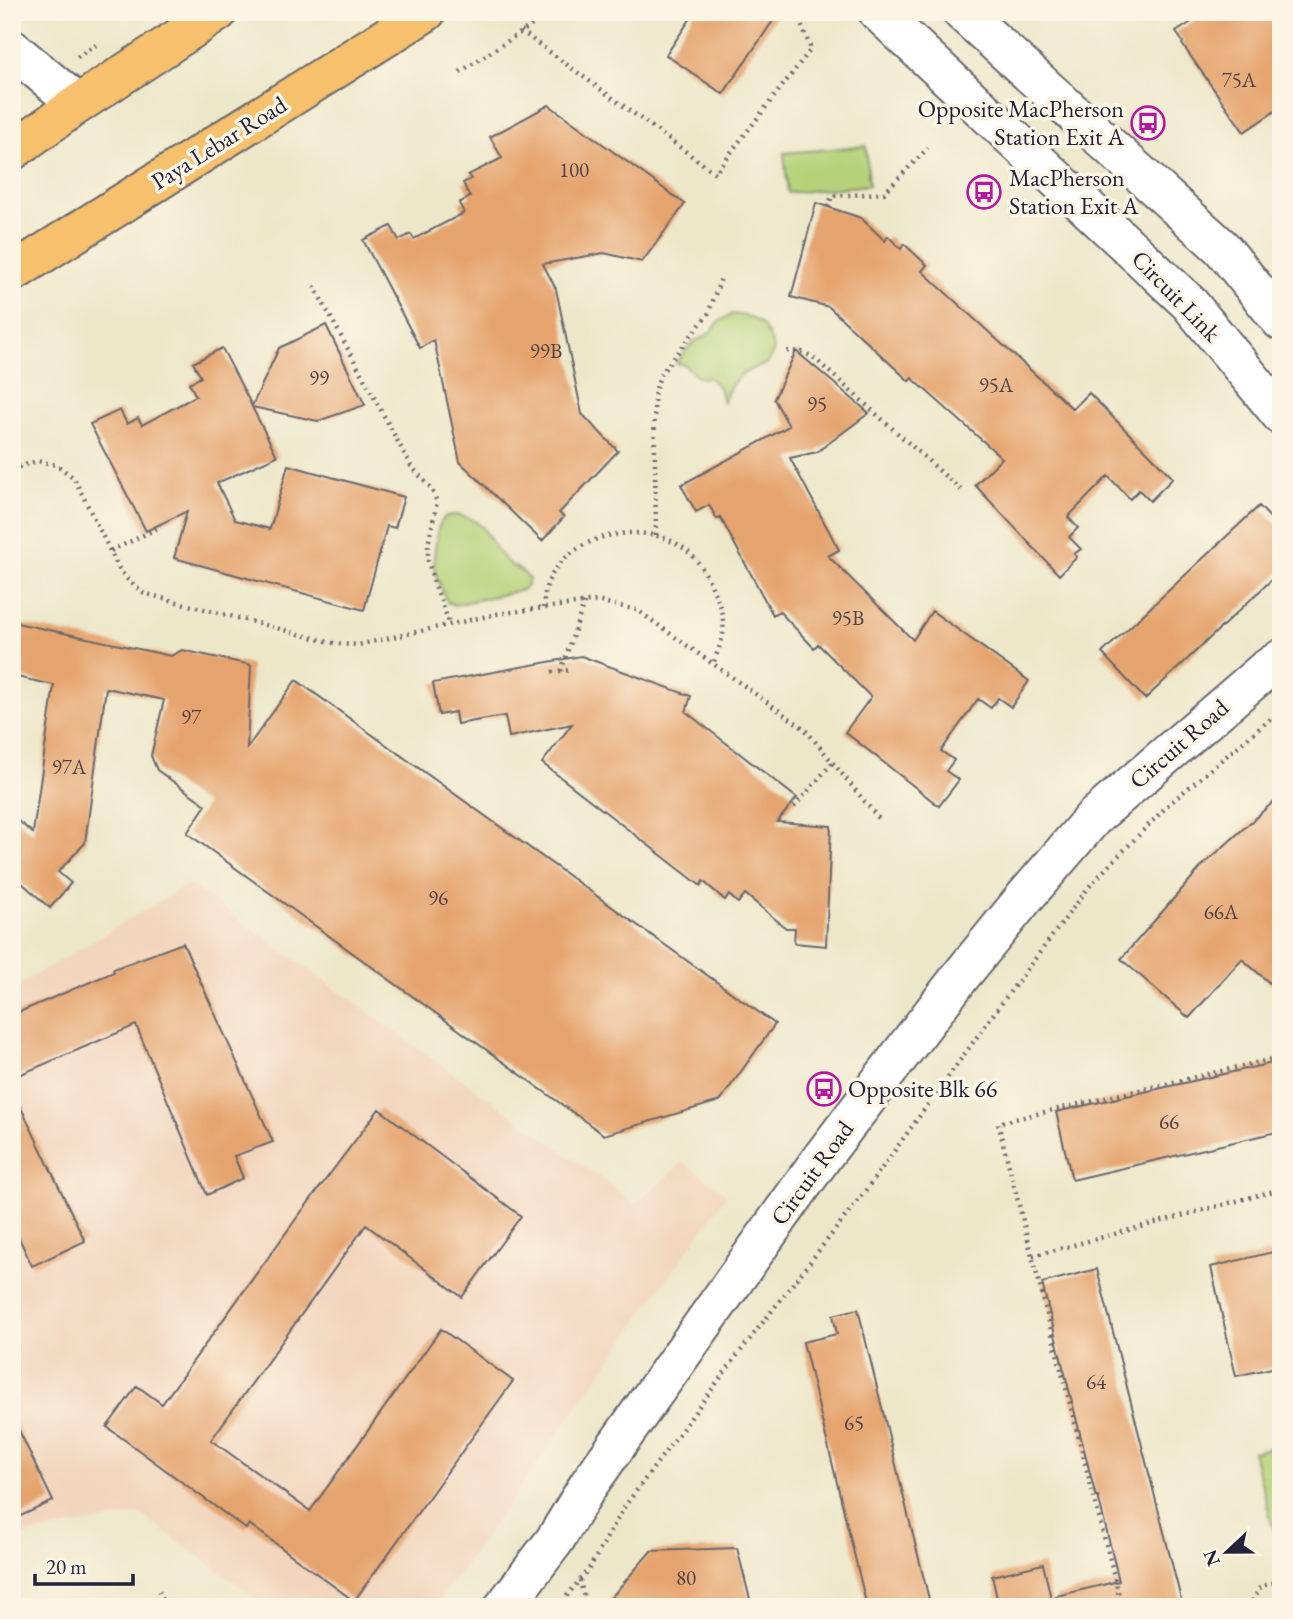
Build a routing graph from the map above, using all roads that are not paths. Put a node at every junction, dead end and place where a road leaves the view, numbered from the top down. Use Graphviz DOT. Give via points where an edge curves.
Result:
graph roads {
  1 [pos="218,12"];
  2 [pos="426,12"];
  3 [pos="878,12"];
  4 [pos="962,12"];
  5 [pos="12,48"];
  6 [pos="78,104"];
  7 [pos="12,151"];
  8 [pos="12,273"];
  9 [pos="1281,321"];
  10 [pos="1281,415"];
  11 [pos="1281,659"];
  12 [pos="504,1607"];
  1 -- 6 [label="main road"];
  2 -- 8 [label="main road, Paya Lebar Road"];
  3 -- 10 [label="street, Circuit Link" via="1189,303"];
  4 -- 9 [label="street" via="1222,248"];
  5 -- 6 [label="street"];
  6 -- 7 [label="main road"];
  11 -- 12 [label="street, Circuit Road" via="1093,818 1025,897 814,1168"];
}
